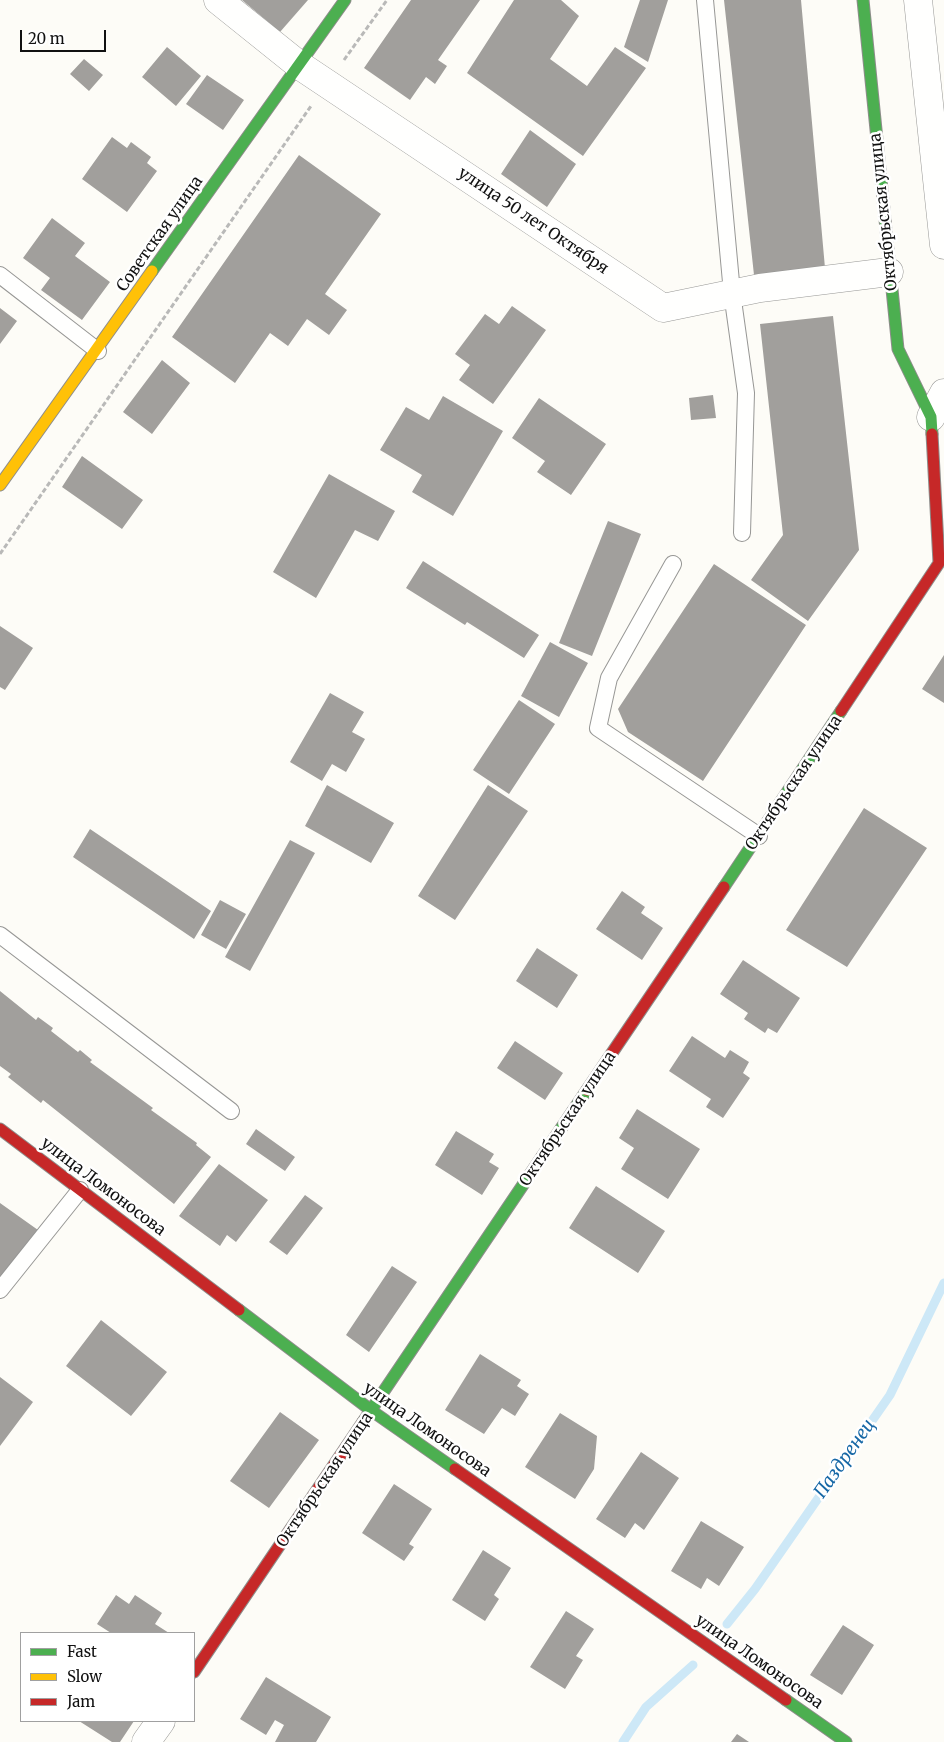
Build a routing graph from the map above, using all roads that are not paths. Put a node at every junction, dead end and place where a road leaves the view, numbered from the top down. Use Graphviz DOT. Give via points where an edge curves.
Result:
graph roads {
  1 [pos="218,0"];
  2 [pos="346,0"];
  3 [pos="705,0"];
  4 [pos="863,0"];
  5 [pos="918,0"];
  6 [pos="299,65"];
  7 [pos="944,245"];
  8 [pos="889,272"];
  9 [pos="0,275"];
  10 [pos="732,293"];
  11 [pos="98,350"];
  12 [pos="944,393"];
  13 [pos="931,417"];
  14 [pos="0,485"];
  15 [pos="742,533"];
  16 [pos="942,562"];
  17 [pos="673,564"];
  18 [pos="758,836"];
  19 [pos="0,936"];
  20 [pos="231,1111"];
  21 [pos="0,1129"];
  22 [pos="80,1190"];
  23 [pos="0,1290"];
  24 [pos="372,1411"];
  25 [pos="195,1671"];
  26 [pos="160,1722"];
  27 [pos="146,1742"];
  28 [pos="846,1742"];
  1 -- 6 [label="street, улица 50 лет Октября"];
  2 -- 6 [label="street, Советская улица"];
  3 -- 10 [label="lane"];
  4 -- 8 [label="street, Октябрьская улица"];
  5 -- 7 [label="street"];
  6 -- 10 [label="street, улица 50 лет Октября" via="663,308"];
  6 -- 11 [label="street, Советская улица"];
  8 -- 10 [label="street, улица 50 лет Октября"];
  8 -- 13 [label="street, Октябрьская улица" via="898,349"];
  9 -- 11 [label="lane"];
  10 -- 15 [label="lane" via="746,394"];
  11 -- 14 [label="street, Советская улица"];
  12 -- 13 [label="street"];
  13 -- 16 [label="street, Октябрьская улица"];
  16 -- 18 [label="street, Октябрьская улица"];
  17 -- 18 [label="lane" via="609,678 598,728"];
  18 -- 24 [label="street, Октябрьская улица"];
  19 -- 20 [label="lane"];
  21 -- 22 [label="street, улица Ломоносова"];
  22 -- 23 [label="lane"];
  22 -- 24 [label="street, улица Ломоносова"];
  24 -- 25 [label="street, Октябрьская улица"];
  24 -- 28 [label="street, улица Ломоносова"];
  26 -- 27 [label="street"];
}
